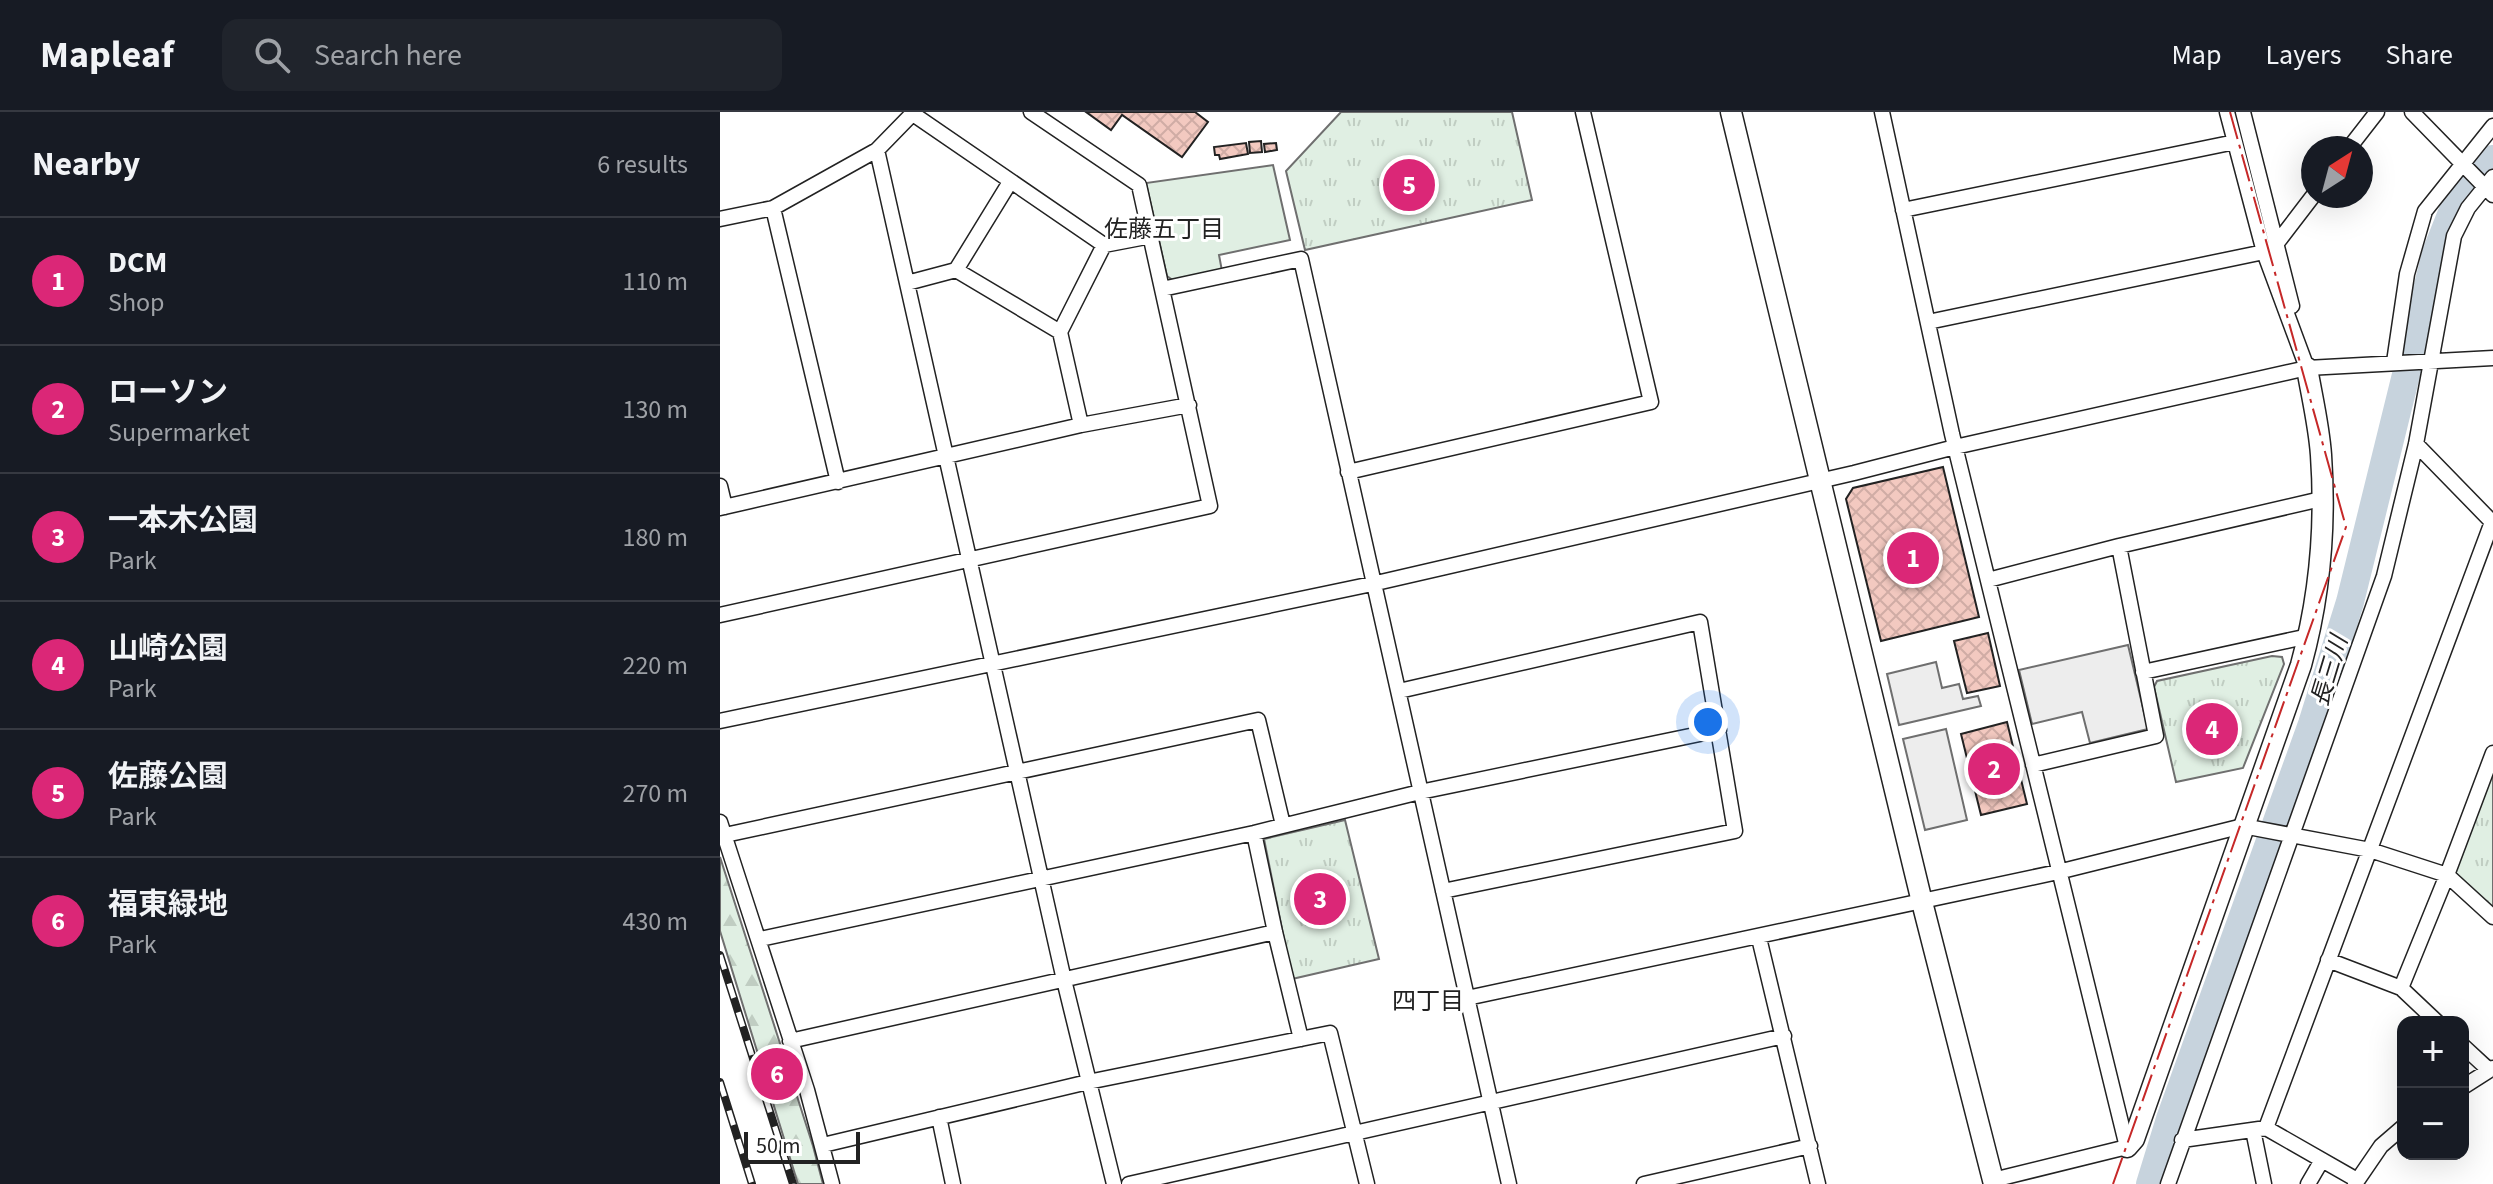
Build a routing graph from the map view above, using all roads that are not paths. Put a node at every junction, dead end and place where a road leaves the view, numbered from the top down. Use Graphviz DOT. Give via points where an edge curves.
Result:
graph roads {
  1 [pos="1031,112"];
  2 [pos="1583,112"];
  3 [pos="1731,112"];
  4 [pos="1882,112"];
  5 [pos="2227,112"];
  6 [pos="2243,112"];
  7 [pos="2377,112"];
  8 [pos="2412,112"];
  9 [pos="914,113"];
  10 [pos="2493,126"];
  11 [pos="2358,136"];
  12 [pos="2235,142"];
  13 [pos="877,150"];
  14 [pos="2463,163"];
  15 [pos="1010,182"];
  16 [pos="2490,186"];
  17 [pos="773,208"];
  18 [pos="2304,208"];
  19 [pos="1903,210"];
  20 [pos="720,219"];
  21 [pos="1151,236"];
  22 [pos="2277,243"];
  23 [pos="1104,245"];
  24 [pos="2264,252"];
  25 [pos="956,270"];
  26 [pos="907,283"];
  27 [pos="1162,289"];
  28 [pos="1928,322"];
  29 [pos="1060,332"];
  30 [pos="2492,359"];
  31 [pos="2394,362"];
  32 [pos="2431,363"];
  33 [pos="2307,368"];
  34 [pos="1189,405"];
  35 [pos="1081,425"];
  36 [pos="2416,444"];
  37 [pos="1955,447"];
  38 [pos="947,457"];
  39 [pos="1348,472"];
  40 [pos="1822,480"];
  41 [pos="838,482"];
  42 [pos="720,486"];
  43 [pos="2321,499"];
  44 [pos="722,508"];
  45 [pos="2492,522"];
  46 [pos="2119,546"];
  47 [pos="971,559"];
  48 [pos="1988,580"];
  49 [pos="1372,584"];
  50 [pos="720,615"];
  51 [pos="2309,636"];
  52 [pos="993,663"];
  53 [pos="2143,672"];
  54 [pos="1399,691"];
  55 [pos="720,721"];
  56 [pos="1719,730"];
  57 [pos="2493,753"];
  58 [pos="2033,765"];
  59 [pos="1019,772"];
  60 [pos="1420,792"];
  61 [pos="1283,825"];
  62 [pos="2243,826"];
  63 [pos="723,828"];
  64 [pos="1254,833"];
  65 [pos="2290,835"];
  66 [pos="2370,850"];
  67 [pos="2058,872"];
  68 [pos="2447,875"];
  69 [pos="1043,876"];
  70 [pos="1443,891"];
  71 [pos="1922,902"];
  72 [pos="2493,916"];
  73 [pos="1275,932"];
  74 [pos="1759,938"];
  75 [pos="760,939"];
  76 [pos="2328,960"];
  77 [pos="1064,980"];
  78 [pos="2401,988"];
  79 [pos="1467,998"];
  80 [pos="2431,1016"];
  81 [pos="1784,1036"];
  82 [pos="1301,1039"];
  83 [pos="790,1041"];
  84 [pos="2469,1051"];
  85 [pos="2491,1069"];
  86 [pos="1088,1082"];
  87 [pos="2469,1083"];
  88 [pos="1490,1103"];
  89 [pos="939,1117"];
  90 [pos="2259,1129"];
  91 [pos="2397,1132"];
  92 [pos="1356,1135"];
  93 [pos="2182,1140"];
  94 [pos="823,1145"];
  95 [pos="1810,1146"];
  96 [pos="2127,1147"];
  97 [pos="2322,1160"];
  98 [pos="1993,1182"];
  99 [pos="2356,1182"];
  100 [pos="832,1184"];
  101 [pos="953,1184"];
  102 [pos="1114,1184"];
  103 [pos="1129,1184"];
  104 [pos="1367,1184"];
  105 [pos="1509,1184"];
  106 [pos="1644,1184"];
  107 [pos="1818,1184"];
  108 [pos="2168,1184"];
  109 [pos="2264,1184"];
  110 [pos="2308,1184"];
  1 -- 21 [label="street" via="1139,185"];
  2 -- 39 [label="street" via="1651,402"];
  3 -- 40 [label="street"];
  4 -- 19 [label="street"];
  5 -- 12 [label="street"];
  6 -- 22 [label="street"];
  7 -- 11 [label="street"];
  8 -- 14 [label="street"];
  9 -- 13 [label="street"];
  9 -- 15 [label="street"];
  10 -- 14 [label="street"];
  12 -- 19 [label="street"];
  12 -- 24 [label="street"];
  13 -- 17 [label="street"];
  13 -- 26 [label="street"];
  14 -- 16 [label="street"];
  14 -- 31 [label="street" via="2425,211 2407,274"];
  15 -- 23 [label="street"];
  15 -- 25 [label="street"];
  16 -- 32 [label="street" via="2460,220 2454,236"];
  17 -- 20 [label="street"];
  17 -- 41 [label="street"];
  18 -- 22 [label="street"];
  19 -- 28 [label="street"];
  21 -- 23 [label="street"];
  21 -- 27 [label="street"];
  22 -- 33 [label="street"];
  23 -- 29 [label="street"];
  24 -- 28 [label="street"];
  24 -- 33 [label="street"];
  25 -- 26 [label="street"];
  25 -- 29 [label="street"];
  26 -- 38 [label="street"];
  27 -- 34 [label="street"];
  27 -- 39 [label="street" via="1301,259"];
  28 -- 37 [label="street"];
  29 -- 35 [label="street"];
  30 -- 32 [label="street"];
  31 -- 32 [label="street"];
  31 -- 33 [label="street"];
  32 -- 36 [label="street"];
  33 -- 37 [label="street"];
  33 -- 43 [label="street" via="2321,453"];
  34 -- 35 [label="street"];
  34 -- 47 [label="street" via="1210,506"];
  35 -- 38 [label="street"];
  36 -- 45 [label="street"];
  36 -- 65 [label="street" via="2384,576"];
  37 -- 40 [label="street"];
  37 -- 48 [label="street"];
  38 -- 41 [label="street"];
  38 -- 47 [label="street"];
  39 -- 49 [label="street"];
  40 -- 49 [label="street"];
  40 -- 71 [label="street"];
  41 -- 44 [label="street"];
  42 -- 44 [label="street"];
  43 -- 46 [label="street"];
  43 -- 51 [label="street" via="2321,561"];
  45 -- 66 [label="street"];
  46 -- 48 [label="street"];
  46 -- 53 [label="street"];
  47 -- 50 [label="street"];
  47 -- 52 [label="street"];
  48 -- 58 [label="street"];
  49 -- 52 [label="street"];
  49 -- 54 [label="street"];
  51 -- 53 [label="street"];
  51 -- 62 [label="street"];
  52 -- 55 [label="street"];
  52 -- 59 [label="street"];
  53 -- 58 [label="street" via="2156,736"];
  54 -- 56 [label="street" via="1700,622"];
  54 -- 60 [label="street"];
  56 -- 60 [label="street"];
  56 -- 70 [label="street" via="1735,831"];
  57 -- 68 [label="street"];
  58 -- 67 [label="street"];
  59 -- 61 [label="street" via="1258,720"];
  59 -- 63 [label="street"];
  59 -- 69 [label="street"];
  60 -- 61 [label="street"];
  60 -- 70 [label="street"];
  61 -- 64 [label="street"];
  62 -- 65 [label="street"];
  62 -- 67 [label="street"];
  62 -- 96 [label="street"];
  63 -- 75 [label="street"];
  64 -- 69 [label="street"];
  64 -- 73 [label="street"];
  65 -- 66 [label="street"];
  65 -- 93 [label="street"];
  66 -- 68 [label="street"];
  66 -- 76 [label="street"];
  67 -- 71 [label="street"];
  67 -- 96 [label="street"];
  68 -- 72 [label="street"];
  68 -- 78 [label="street"];
  69 -- 75 [label="street"];
  69 -- 77 [label="street"];
  70 -- 79 [label="street"];
  71 -- 74 [label="street"];
  71 -- 98 [label="street"];
  73 -- 77 [label="street"];
  73 -- 82 [label="street"];
  74 -- 79 [label="street"];
  74 -- 81 [label="street"];
  75 -- 83 [label="street"];
  76 -- 78 [label="street"];
  76 -- 90 [label="street"];
  77 -- 83 [label="street"];
  77 -- 86 [label="street"];
  78 -- 80 [label="street"];
  79 -- 88 [label="street"];
  81 -- 88 [label="street"];
  81 -- 95 [label="street"];
  82 -- 86 [label="street"];
  82 -- 92 [label="street" via="1330,1033"];
  83 -- 94 [label="street"];
  84 -- 85 [label="street"];
  85 -- 87 [label="street"];
  86 -- 89 [label="street"];
  86 -- 102 [label="street"];
  88 -- 92 [label="street"];
  88 -- 105 [label="street"];
  89 -- 94 [label="street"];
  89 -- 101 [label="street"];
  90 -- 93 [label="street"];
  90 -- 97 [label="street"];
  90 -- 109 [label="street"];
  91 -- 99 [label="street"];
  92 -- 103 [label="street"];
  92 -- 104 [label="street"];
  93 -- 108 [label="street"];
  94 -- 100 [label="street"];
  95 -- 106 [label="street"];
  95 -- 107 [label="street"];
  96 -- 98 [label="street"];
  97 -- 99 [label="street"];
  97 -- 110 [label="street"];
}
